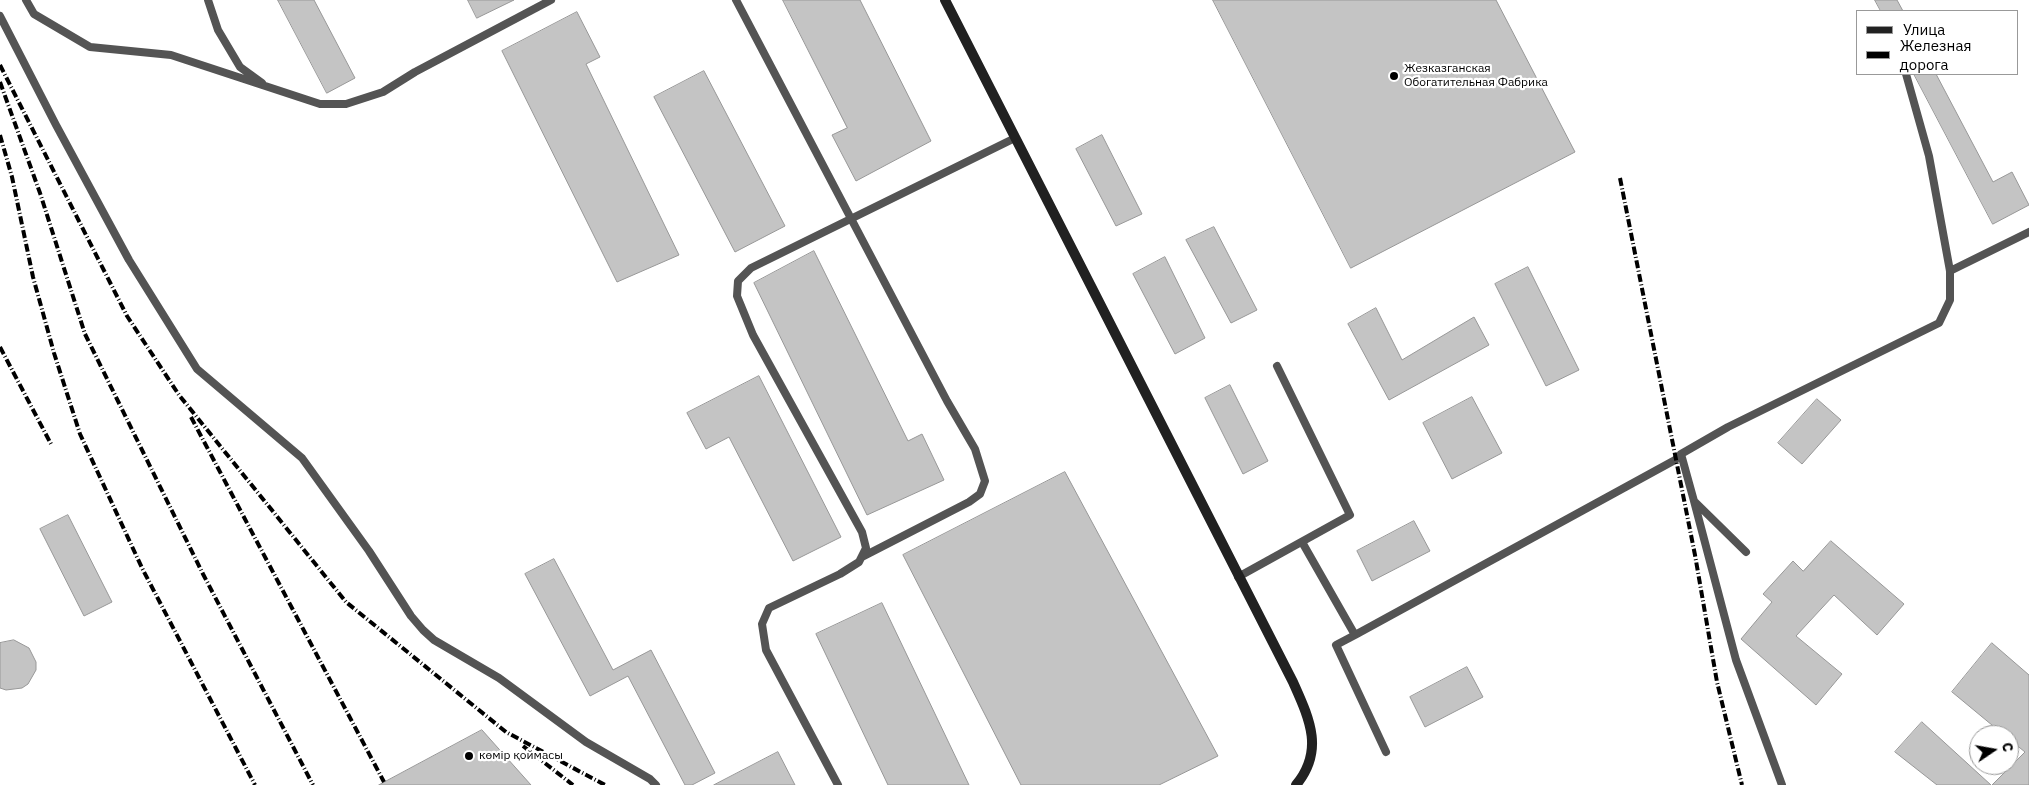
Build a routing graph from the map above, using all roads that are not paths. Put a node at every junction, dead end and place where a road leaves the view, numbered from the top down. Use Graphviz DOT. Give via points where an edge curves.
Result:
graph roads {
  1 [pos="26,0"];
  2 [pos="208,0"];
  3 [pos="551,0"];
  4 [pos="736,0"];
  5 [pos="945,0"];
  6 [pos="0,16"];
  7 [pos="1906,75"];
  8 [pos="268,87"];
  9 [pos="1015,138"];
  10 [pos="851,218"];
  11 [pos="2029,232"];
  12 [pos="1950,271"];
  13 [pos="1276,366"];
  14 [pos="1681,454"];
  15 [pos="1694,501"];
  16 [pos="1302,542"];
  17 [pos="1746,552"];
  18 [pos="861,557"];
  19 [pos="1238,577"];
  20 [pos="1355,635"];
  21 [pos="1386,752"];
  22 [pos="656,785"];
  23 [pos="838,785"];
  24 [pos="1296,785"];
  25 [pos="1782,785"];
  1 -- 8 [label="lane" via="34,14 90,47 171,56"];
  2 -- 8 [label="lane" via="218,30 240,67"];
  3 -- 8 [label="lane" via="383,92 346,104 320,104"];
  4 -- 10 [label="lane"];
  5 -- 9 [label="street"];
  6 -- 22 [label="lane" via="129,260 197,368 302,458 422,630 499,678 586,742"];
  7 -- 12 [label="lane" via="1928,156"];
  9 -- 10 [label="lane"];
  9 -- 19 [label="street"];
  10 -- 18 [label="lane" via="750,268 738,281 737,296 753,335 862,532 866,548"];
  10 -- 18 [label="lane" via="975,449 985,481 980,494 969,502"];
  11 -- 12 [label="lane"];
  12 -- 14 [label="lane" via="1950,300 1939,323 1728,427"];
  13 -- 16 [label="lane" via="1350,515"];
  14 -- 15 [label="lane"];
  14 -- 20 [label="lane"];
  15 -- 17 [label="lane"];
  15 -- 25 [label="lane" via="1736,660"];
  16 -- 19 [label="lane"];
  16 -- 20 [label="lane"];
  18 -- 23 [label="lane" via="859,562 840,574 769,608 762,624 766,650"];
  19 -- 24 [label="street" via="1308,714 1314,741 1307,768"];
  20 -- 21 [label="lane" via="1336,645"];
}
